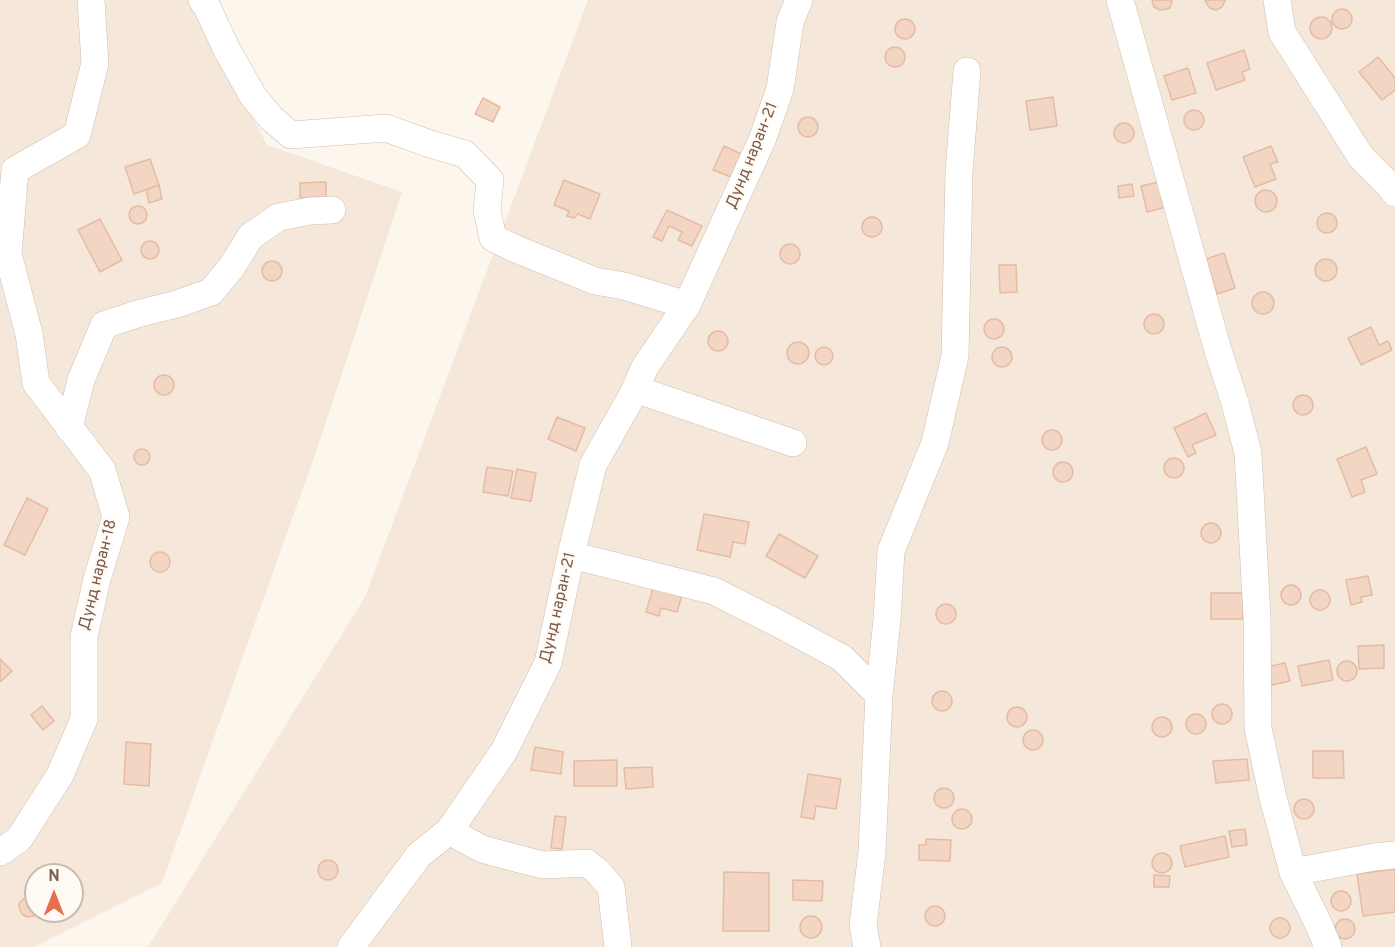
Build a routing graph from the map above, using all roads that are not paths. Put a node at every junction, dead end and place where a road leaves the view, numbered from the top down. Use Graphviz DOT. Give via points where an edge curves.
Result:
graph roads {
  1 [pos="91,0"];
  2 [pos="202,0"];
  3 [pos="799,0"];
  4 [pos="1120,0"];
  5 [pos="1277,0"];
  6 [pos="967,71"];
  7 [pos="1395,193"];
  8 [pos="332,210"];
  9 [pos="687,305"];
  10 [pos="635,389"];
  11 [pos="69,428"];
  12 [pos="793,443"];
  13 [pos="571,555"];
  14 [pos="879,695"];
  15 [pos="449,831"];
  16 [pos="0,852"];
  17 [pos="1395,855"];
  18 [pos="1293,872"];
  19 [pos="351,947"];
  20 [pos="618,947"];
  21 [pos="867,947"];
  22 [pos="1328,947"];
  1 -- 11 [label="street, Дунд наран-18" via="95,63 77,135 15,170 8,254 36,383"];
  2 -- 9 [label="street" via="253,96 291,135 386,128 465,154 489,180 487,210 493,238 596,281"];
  3 -- 9 [label="street, Дунд наран-21" via="790,22 780,89 762,140"];
  4 -- 18 [label="street" via="1248,453 1257,617 1258,728"];
  5 -- 7 [label="street" via="1282,32 1361,157"];
  6 -- 14 [label="street" via="955,356 934,443 891,551"];
  8 -- 11 [label="street" via="279,217 251,236 211,292 104,326 81,380"];
  9 -- 10 [label="street, Дунд наран-21" via="645,367"];
  10 -- 12 [label="street"];
  10 -- 13 [label="street, Дунд наран-21" via="593,465"];
  11 -- 16 [label="street, Дунд наран-18" via="102,470 116,517 84,637 84,719 60,775 19,838"];
  13 -- 14 [label="street" via="714,591 843,658"];
  13 -- 15 [label="street, Дунд наран-21" via="548,663 504,751"];
  14 -- 21 [label="street" via="872,852 863,925"];
  15 -- 19 [label="street, Дунд наран-21" via="419,855"];
  15 -- 20 [label="street" via="482,849 543,865 587,863 611,888"];
  17 -- 18 [label="street"];
  18 -- 22 [label="street"];
}
